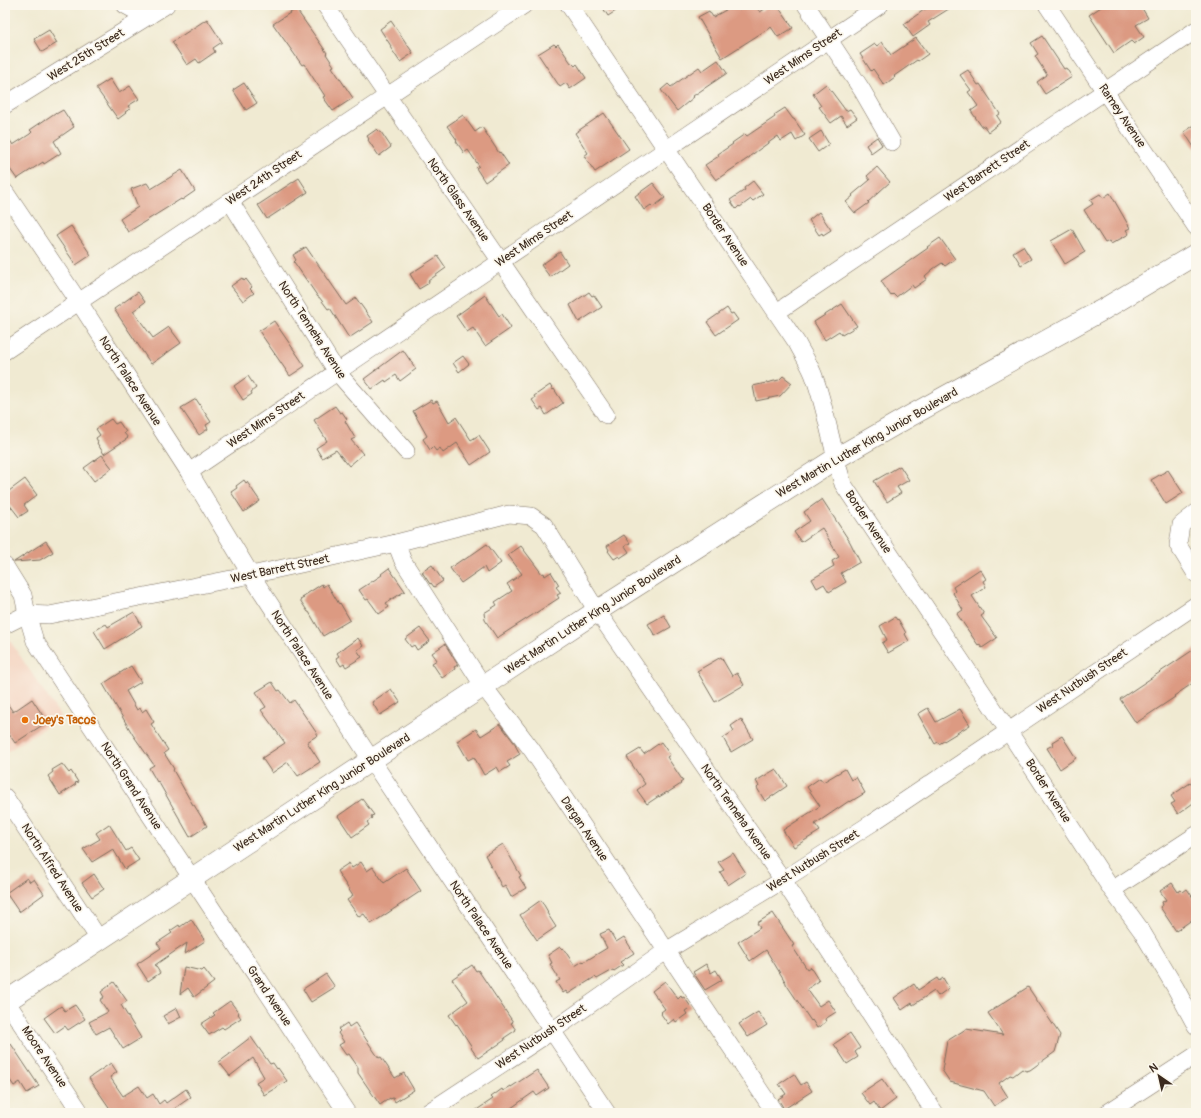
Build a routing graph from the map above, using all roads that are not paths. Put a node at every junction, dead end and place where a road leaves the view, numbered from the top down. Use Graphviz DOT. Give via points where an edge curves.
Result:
graph roads {
  1 [pos="125,5"];
  2 [pos="166,5"];
  3 [pos="325,5"];
  4 [pos="524,5"];
  5 [pos="569,5"];
  6 [pos="806,5"];
  7 [pos="880,5"];
  8 [pos="1047,5"];
  9 [pos="149,16"];
  10 [pos="1196,30"];
  11 [pos="829,39"];
  12 [pos="1105,91"];
  13 [pos="387,96"];
  14 [pos="5,105"];
  15 [pos="892,142"];
  16 [pos="667,149"];
  17 [pos="5,192"];
  18 [pos="230,201"];
  19 [pos="1196,227"];
  20 [pos="1196,254"];
  21 [pos="500,262"];
  22 [pos="79,302"];
  23 [pos="777,312"];
  24 [pos="5,351"];
  25 [pos="337,372"];
  26 [pos="606,415"];
  27 [pos="406,450"];
  28 [pos="835,459"];
  29 [pos="189,472"];
  30 [pos="1196,514"];
  31 [pos="531,516"];
  32 [pos="396,543"];
  33 [pos="5,566"];
  34 [pos="1196,574"];
  35 [pos="251,576"];
  36 [pos="1196,605"];
  37 [pos="597,611"];
  38 [pos="27,614"];
  39 [pos="5,625"];
  40 [pos="484,687"];
  41 [pos="1009,732"];
  42 [pos="372,761"];
  43 [pos="5,797"];
  44 [pos="1196,835"];
  45 [pos="192,878"];
  46 [pos="783,880"];
  47 [pos="1112,890"];
  48 [pos="99,939"];
  49 [pos="666,951"];
  50 [pos="6,1001"];
  51 [pos="1196,1026"];
  52 [pos="552,1031"];
  53 [pos="1196,1055"];
  54 [pos="82,1113"];
  55 [pos="347,1113"];
  56 [pos="427,1113"];
  57 [pos="607,1113"];
  58 [pos="775,1113"];
  59 [pos="935,1113"];
  60 [pos="1107,1113"];
  1 -- 9 [label="street"];
  2 -- 9 [label="street, West 25th Street"];
  3 -- 13 [label="street, North Glass Avenue"];
  4 -- 13 [label="street, West 24th Street"];
  5 -- 16 [label="street, Border Avenue"];
  6 -- 11 [label="street"];
  7 -- 11 [label="street, West Mims Street"];
  8 -- 12 [label="street, Ramey Avenue"];
  9 -- 14 [label="street, West 25th Street"];
  10 -- 12 [label="street, West Barrett Street"];
  11 -- 15 [label="street"];
  11 -- 16 [label="street, West Mims Street"];
  12 -- 19 [label="street, Ramey Avenue"];
  12 -- 23 [label="street, West Barrett Street"];
  13 -- 18 [label="street, West 24th Street"];
  13 -- 21 [label="street, North Glass Avenue"];
  16 -- 21 [label="street, West Mims Street"];
  16 -- 23 [label="street, Border Avenue"];
  17 -- 22 [label="street, North Palace Avenue"];
  18 -- 22 [label="street, West 24th Street"];
  18 -- 25 [label="street, North Tenneha Avenue"];
  20 -- 28 [label="main road, West Martin Luther King Junior Boulevard" via="1104,309"];
  21 -- 25 [label="street, West Mims Street"];
  21 -- 26 [label="street, North Glass Avenue"];
  22 -- 24 [label="street, West 24th Street"];
  22 -- 29 [label="street, North Palace Avenue"];
  23 -- 28 [label="street, Border Avenue" via="815,377 826,413"];
  25 -- 27 [label="street, North Tenneha Avenue"];
  25 -- 29 [label="street, West Mims Street"];
  28 -- 37 [label="main road, West Martin Luther King Junior Boulevard"];
  28 -- 41 [label="street, Border Avenue" via="843,484"];
  29 -- 35 [label="street, North Palace Avenue"];
  30 -- 34 [label="street" via="1181,525 1178,545"];
  31 -- 32 [label="street, West Barrett Street" via="509,514"];
  31 -- 37 [label="street, North Tenneha Avenue" via="544,525"];
  32 -- 35 [label="street, West Barrett Street"];
  32 -- 40 [label="street, Dargan Avenue" via="403,560"];
  33 -- 38 [label="street, North Grand Avenue" via="23,595"];
  35 -- 38 [label="street, West Barrett Street" via="49,615"];
  35 -- 42 [label="street, North Palace Avenue"];
  36 -- 41 [label="street, West Nutbush Street"];
  37 -- 40 [label="main road, West Martin Luther King Junior Boulevard"];
  37 -- 46 [label="street, North Tenneha Avenue"];
  38 -- 39 [label="street"];
  38 -- 45 [label="street, North Grand Avenue" via="35,641"];
  40 -- 42 [label="main road, West Martin Luther King Junior Boulevard"];
  40 -- 49 [label="street, Dargan Avenue" via="532,750"];
  41 -- 46 [label="street, West Nutbush Street"];
  41 -- 47 [label="street, Border Avenue"];
  42 -- 45 [label="main road, West Martin Luther King Junior Boulevard"];
  42 -- 52 [label="street, North Palace Avenue"];
  43 -- 48 [label="street, North Alfred Avenue"];
  44 -- 47 [label="street"];
  45 -- 48 [label="main road, West Martin Luther King Junior Boulevard"];
  45 -- 55 [label="street, Grand Avenue"];
  46 -- 49 [label="street, West Nutbush Street"];
  46 -- 59 [label="street, North Tenneha Avenue"];
  47 -- 51 [label="street, Border Avenue" via="1141,930"];
  48 -- 50 [label="main road, West Martin Luther King Junior Boulevard"];
  49 -- 52 [label="street, West Nutbush Street"];
  49 -- 58 [label="street, Dargan Avenue"];
  50 -- 54 [label="street, Moore Avenue"];
  52 -- 56 [label="street, West Nutbush Street"];
  52 -- 57 [label="street, North Palace Avenue"];
  53 -- 60 [label="street"];
}
